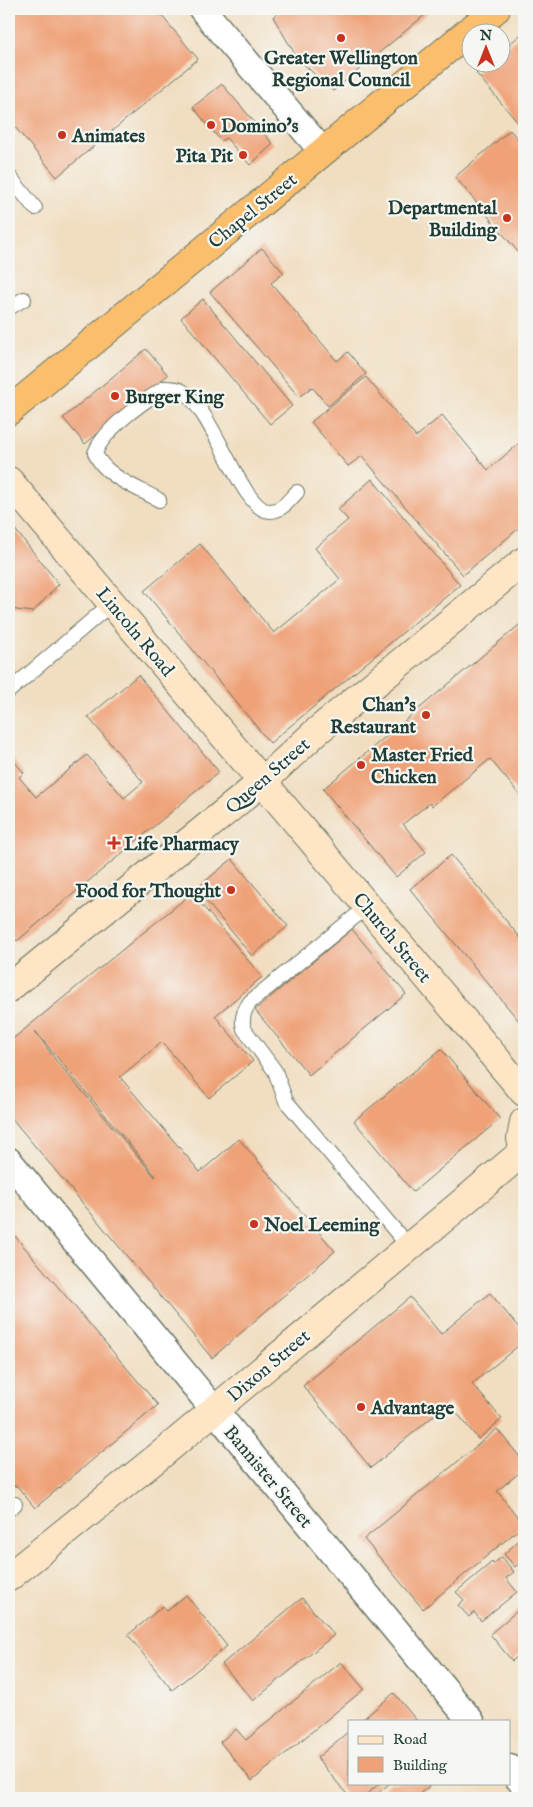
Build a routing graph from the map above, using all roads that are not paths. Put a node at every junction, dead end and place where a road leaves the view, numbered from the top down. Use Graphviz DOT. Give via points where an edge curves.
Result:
graph roads {
  1 [pos="202,9"];
  2 [pos="496,9"];
  3 [pos="323,152"];
  4 [pos="9,176"];
  5 [pos="35,208"];
  6 [pos="24,299"];
  7 [pos="9,308"];
  8 [pos="9,411"];
  9 [pos="9,481"];
  10 [pos="297,492"];
  11 [pos="159,500"];
  12 [pos="524,561"];
  13 [pos="112,603"];
  14 [pos="9,690"];
  15 [pos="262,782"];
  16 [pos="368,906"];
  17 [pos="9,988"];
  18 [pos="524,1092"];
  19 [pos="524,1122"];
  20 [pos="524,1150"];
  21 [pos="9,1161"];
  22 [pos="409,1246"];
  23 [pos="214,1410"];
  24 [pos="10,1573"];
  25 [pos="470,1720"];
  26 [pos="510,1768"];
  27 [pos="524,1785"];
  1 -- 3 [label="street"];
  2 -- 3 [label="highway, Chapel Street"];
  3 -- 8 [label="highway, Chapel Street"];
  4 -- 5 [label="lane"];
  6 -- 7 [label="lane"];
  9 -- 13 [label="street, Lincoln Road"];
  10 -- 11 [label="lane" via="282,507 269,512 256,506 198,404 181,390 164,388 100,440 95,453 99,462 112,472"];
  12 -- 15 [label="street, Queen Street" via="316,732"];
  13 -- 14 [label="lane"];
  13 -- 15 [label="street, Lincoln Road"];
  15 -- 16 [label="street, Church Street"];
  15 -- 17 [label="street, Queen Street"];
  16 -- 18 [label="street, Church Street"];
  16 -- 22 [label="lane" via="250,1002 242,1023 275,1071 286,1101"];
  19 -- 20 [label="street" via="521,1139"];
  20 -- 22 [label="street, Dixon Street"];
  21 -- 23 [label="street, Bannister Street"];
  22 -- 23 [label="street, Dixon Street"];
  23 -- 24 [label="street, Dixon Street"];
  23 -- 25 [label="street, Bannister Street"];
  26 -- 27 [label="street"];
}
